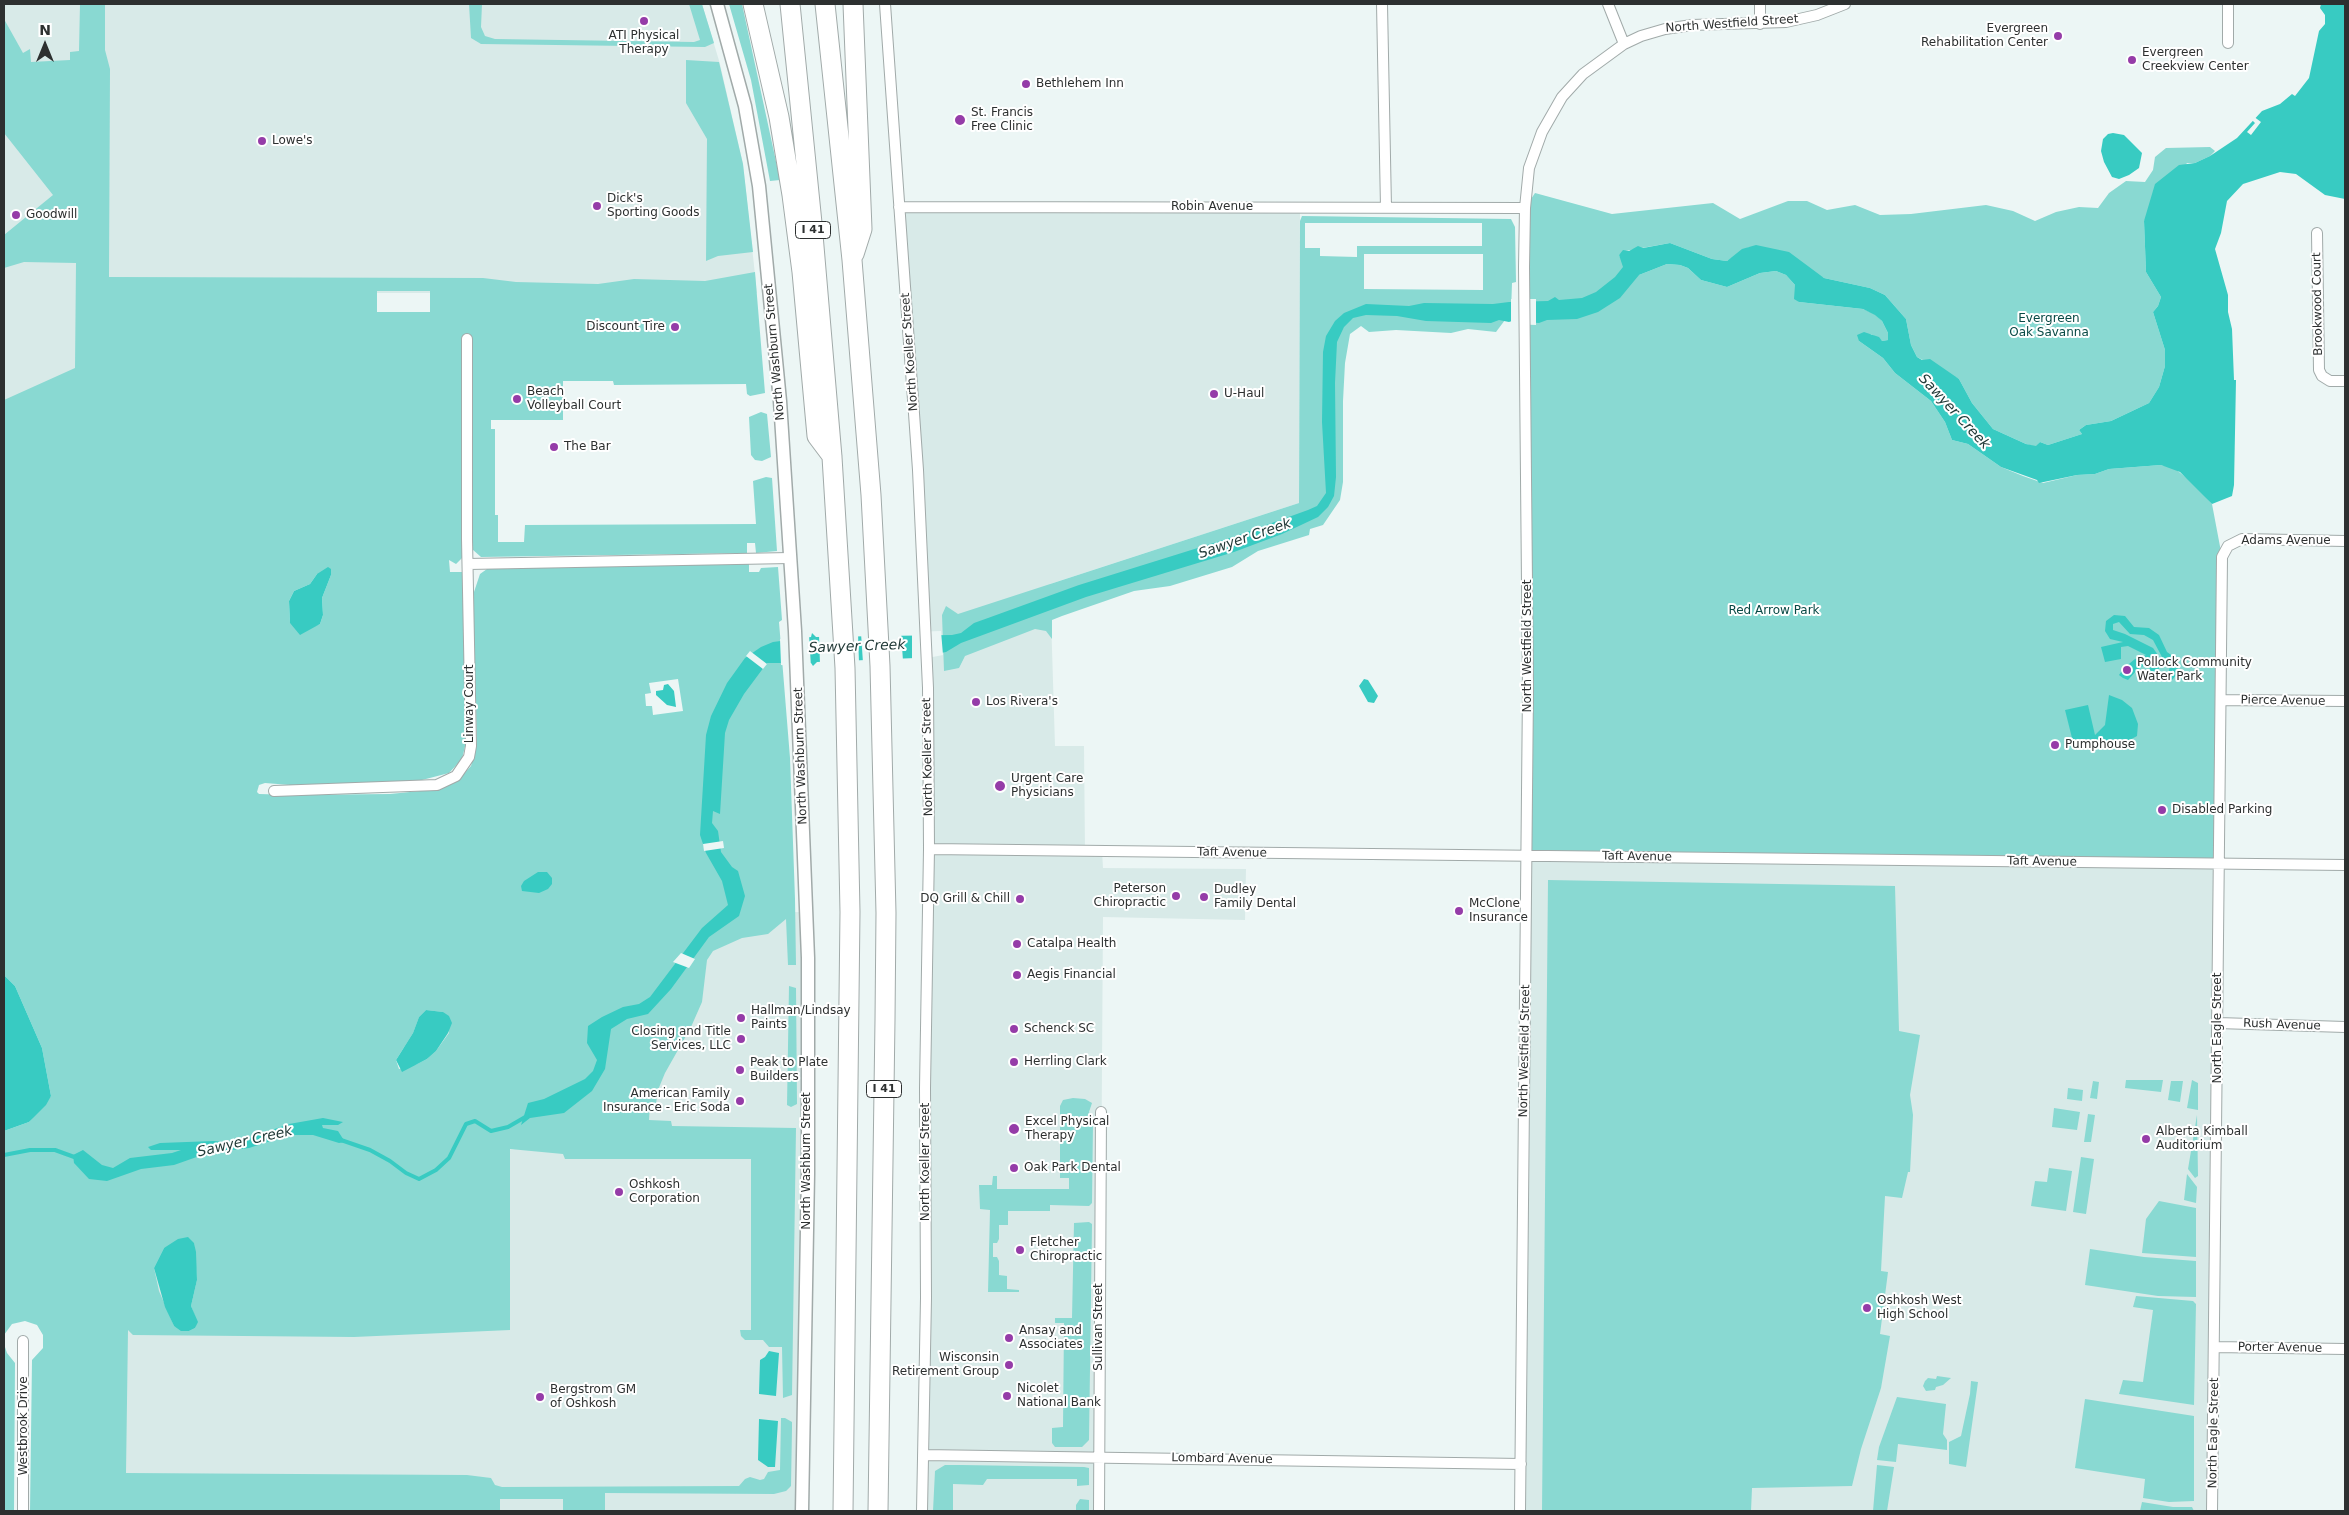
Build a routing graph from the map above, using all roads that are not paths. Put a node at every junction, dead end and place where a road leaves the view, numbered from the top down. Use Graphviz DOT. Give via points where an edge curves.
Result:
graph roads {
  1 [pos="753,4"];
  2 [pos="790,4"];
  3 [pos="825,4"];
  4 [pos="853,4"];
  5 [pos="885,4"];
  6 [pos="1382,4"];
  7 [pos="1608,4"];
  8 [pos="1760,4"];
  9 [pos="1844,4"];
  10 [pos="2228,4"];
  11 [pos="717,5"];
  12 [pos="1760,24"];
  13 [pos="2228,43"];
  14 [pos="1624,44"];
  15 [pos="899,207"];
  16 [pos="1386,208"];
  17 [pos="1525,208"];
  18 [pos="2317,233"];
  19 [pos="852,260"];
  20 [pos="468,339"];
  21 [pos="2345,381"];
  22 [pos="832,457"];
  23 [pos="2345,541"];
  24 [pos="2228,546"];
  25 [pos="790,558"];
  26 [pos="468,564"];
  27 [pos="2221,700"];
  28 [pos="2345,701"];
  29 [pos="274,790"];
  30 [pos="929,849"];
  31 [pos="1526,856"];
  32 [pos="2219,864"];
  33 [pos="2345,865"];
  34 [pos="2218,1023"];
  35 [pos="2345,1027"];
  36 [pos="1101,1112"];
  37 [pos="23,1341"];
  38 [pos="2215,1347"];
  39 [pos="2345,1349"];
  40 [pos="923,1455"];
  41 [pos="1098,1457"];
  42 [pos="1520,1464"];
  43 [pos="23,1511"];
  44 [pos="802,1511"];
  45 [pos="842,1511"];
  46 [pos="878,1511"];
  47 [pos="922,1511"];
  48 [pos="1099,1511"];
  49 [pos="1520,1511"];
  50 [pos="2212,1511"];
  1 -- 22 [label="highway" via="792,195 817,436"];
  2 -- 22 [label="highway, I 41"];
  3 -- 19 [label="highway, I 41"];
  4 -- 19 [label="highway" via="862,229"];
  5 -- 15 [label="street, North Koeller Street"];
  6 -- 16 [label="street"];
  7 -- 14 [label="street"];
  8 -- 12 [label="street"];
  9 -- 12 [label="street, North Westfield Street" via="1801,19"];
  10 -- 13 [label="street"];
  11 -- 25 [label="street, North Washburn Street" via="745,106 759,186 780,401"];
  12 -- 14 [label="street, North Westfield Street" via="1677,26"];
  14 -- 17 [label="street, North Westfield Street" via="1583,74 1553,110 1533,153"];
  15 -- 16 [label="street, Robin Avenue"];
  15 -- 30 [label="street, North Koeller Street" via="926,626"];
  16 -- 17 [label="street, Robin Avenue"];
  17 -- 31 [label="street, North Westfield Street"];
  18 -- 21 [label="street, Brookwood Court" via="2319,370 2330,381"];
  19 -- 46 [label="highway, I 41" via="871,494 880,666 886,991"];
  20 -- 26 [label="street, Linway Court"];
  22 -- 45 [label="highway, I 41" via="845,668 850,931"];
  23 -- 24 [label="street, Adams Avenue" via="2242,539"];
  24 -- 27 [label="street, North Eagle Street" via="2222,557"];
  25 -- 26 [label="street"];
  25 -- 44 [label="street, North Washburn Street" via="796,631 808,958"];
  26 -- 29 [label="street, Linway Court" via="471,746 460,772 447,782 430,786"];
  27 -- 28 [label="street, Pierce Avenue"];
  27 -- 32 [label="street, North Eagle Street"];
  30 -- 31 [label="street, Taft Avenue"];
  30 -- 40 [label="street, North Koeller Street"];
  31 -- 32 [label="street, Taft Avenue"];
  31 -- 42 [label="street, North Westfield Street"];
  32 -- 33 [label="street, Taft Avenue"];
  32 -- 34 [label="street, North Eagle Street"];
  34 -- 35 [label="street, Rush Avenue"];
  34 -- 38 [label="street, North Eagle Street"];
  36 -- 41 [label="street, Sullivan Street"];
  37 -- 43 [label="street, Westbrook Drive"];
  38 -- 39 [label="street, Porter Avenue"];
  38 -- 50 [label="street, North Eagle Street"];
  40 -- 41 [label="street, Lombard Avenue"];
  40 -- 47 [label="street, North Koeller Street"];
  41 -- 42 [label="street, Lombard Avenue"];
  41 -- 48 [label="street, Sullivan Street"];
  42 -- 49 [label="street, North Westfield Street"];
}
